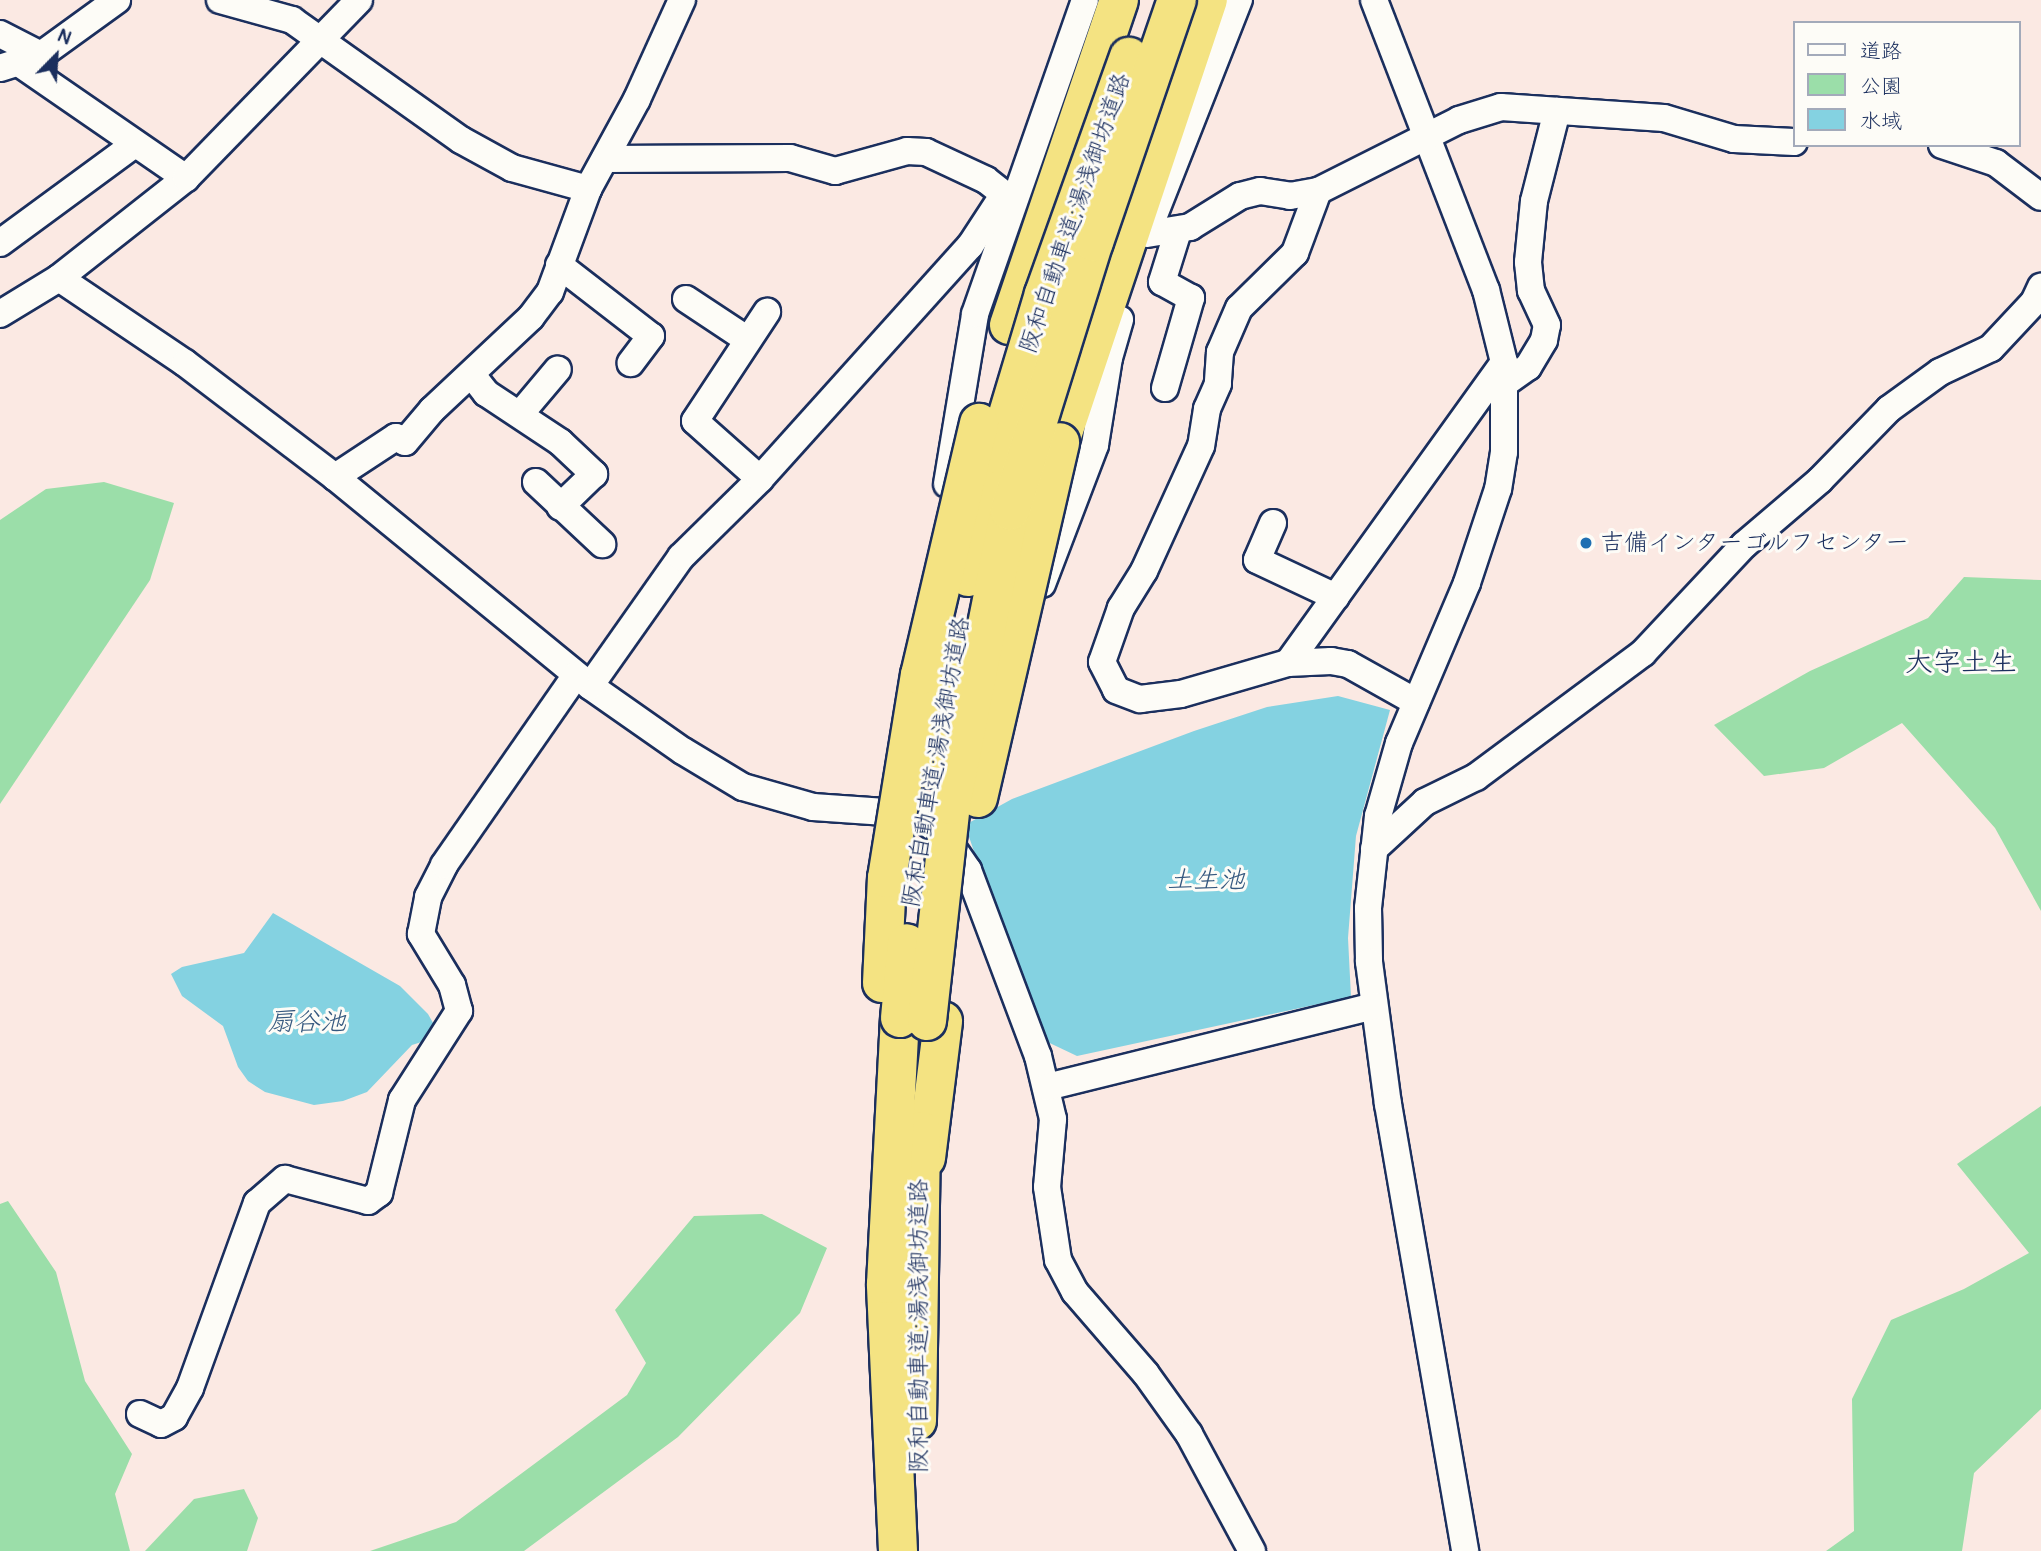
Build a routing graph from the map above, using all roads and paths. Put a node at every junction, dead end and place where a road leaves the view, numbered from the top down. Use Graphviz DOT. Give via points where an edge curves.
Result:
graph roads {
  1 [pos="220,0"];
  2 [pos="359,0"];
  3 [pos="682,0"];
  4 [pos="1085,0"];
  5 [pos="1119,0"];
  6 [pos="1148,0"];
  7 [pos="1177,0"];
  8 [pos="1208,0"];
  9 [pos="1239,0"];
  10 [pos="1374,0"];
  11 [pos="110,2"];
  12 [pos="0,34"];
  13 [pos="320,41"];
  14 [pos="20,62"];
  15 [pos="1557,111"];
  16 [pos="1425,136"];
  17 [pos="1792,142"];
  18 [pos="135,144"];
  19 [pos="1948,147"];
  20 [pos="605,159"];
  21 [pos="186,178"];
  22 [pos="588,189"];
  23 [pos="1318,191"];
  24 [pos="2041,197"];
  25 [pos="1008,198"];
  26 [pos="1178,230"];
  27 [pos="1147,234"];
  28 [pos="0,243"];
  29 [pos="559,265"];
  30 [pos="59,278"];
  31 [pos="2041,287"];
  32 [pos="686,299"];
  33 [pos="767,312"];
  34 [pos="0,314"];
  35 [pos="748,340"];
  36 [pos="631,363"];
  37 [pos="558,369"];
  38 [pos="1505,372"];
  39 [pos="472,374"];
  40 [pos="1166,388"];
  41 [pos="521,413"];
  42 [pos="335,477"];
  43 [pos="760,479"];
  44 [pos="536,482"];
  45 [pos="560,507"];
  46 [pos="1273,523"];
  47 [pos="602,544"];
  48 [pos="1336,597"];
  49 [pos="1288,663"];
  50 [pos="583,681"];
  51 [pos="1416,702"];
  52 [pos="892,741"];
  53 [pos="881,808"];
  54 [pos="1374,849"];
  55 [pos="1374,1006"];
  56 [pos="913,1019"];
  57 [pos="1047,1087"];
  58 [pos="140,1414"];
  59 [pos="898,1551"];
  60 [pos="923,1551"];
  61 [pos="1252,1551"];
  62 [pos="1465,1551"];
  1 -- 13 [label="street" via="282,15"];
  2 -- 13 [label="street"];
  3 -- 20 [label="street"];
  4 -- 25 [label="street"];
  5 -- 56 [label="highway, bridge" via="1009,325 963,477 920,675 887,878"];
  6 -- 56 [label="highway, 阪和自動車道;湯浅御坊道路, bridge" via="1044,294 996,454 941,708 917,853"];
  7 -- 56 [label="highway, 阪和自動車道;湯浅御坊道路, bridge" via="1085,267 1010,511"];
  8 -- 56 [label="highway, bridge" via="1060,442 979,792"];
  9 -- 27 [label="street"];
  10 -- 16 [label="street"];
  11 -- 14 [label="street"];
  12 -- 14 [label="street"];
  13 -- 21 [label="street"];
  13 -- 22 [label="street" via="461,140 512,168"];
  14 -- 18 [label="street"];
  15 -- 16 [label="street" via="1501,107"];
  15 -- 17 [label="street" via="1664,118 1734,139"];
  15 -- 38 [label="street" via="1534,201 1528,262 1531,291 1547,325 1528,367"];
  16 -- 23 [label="street"];
  16 -- 38 [label="street" via="1486,290"];
  18 -- 21 [label="street"];
  18 -- 28 [label="street"];
  19 -- 24 [label="street" via="1996,163"];
  20 -- 22 [label="street"];
  20 -- 25 [label="street" via="790,158 835,171 907,151 926,152 986,180"];
  21 -- 30 [label="street"];
  22 -- 29 [label="street"];
  23 -- 26 [label="street" via="1290,196 1260,191 1240,196"];
  23 -- 49 [label="street" via="1295,253 1239,308 1220,352 1201,446 1144,571 1121,608 1102,662 1116,690 1140,699 1181,694"];
  25 -- 43 [label="street"];
  25 -- 52 [label="street" via="975,314 951,466"];
  26 -- 27 [label="street"];
  26 -- 40 [label="street" via="1162,282 1191,298"];
  27 -- 52 [label="street" via="1109,358 1096,445 1035,603 1000,742"];
  29 -- 36 [label="street" via="651,336"];
  29 -- 39 [label="street" via="550,292 531,317"];
  30 -- 34 [label="street"];
  30 -- 42 [label="street" via="186,363"];
  31 -- 54 [label="street" via="2035,302 1991,348 1940,372 1889,409 1821,480 1744,545 1643,653 1476,777 1425,802"];
  32 -- 35 [label="street"];
  33 -- 35 [label="street"];
  35 -- 43 [label="street" via="695,421"];
  37 -- 41 [label="street"];
  38 -- 48 [label="street"];
  38 -- 51 [label="street" via="1504,452 1489,524"];
  39 -- 41 [label="street" via="486,393"];
  39 -- 42 [label="street" via="405,442 396,437"];
  41 -- 45 [label="street" via="594,474"];
  42 -- 50 [label="street"];
  43 -- 50 [label="street" via="681,557"];
  44 -- 45 [label="street"];
  45 -- 47 [label="street"];
  46 -- 48 [label="street" via="1257,560"];
  48 -- 49 [label="street"];
  49 -- 51 [label="street" via="1348,664"];
  50 -- 53 [label="street" via="743,787 813,807"];
  50 -- 58 [label="street" via="444,865 428,897 421,934 452,985 459,1011 402,1100 379,1193 368,1201 285,1179 257,1203 190,1388 174,1417 161,1424"];
  51 -- 54 [label="street" via="1387,782"];
  52 -- 53 [label="street"];
  53 -- 57 [label="street" via="922,819 943,834 968,870"];
  54 -- 55 [label="street" via="1368,908"];
  55 -- 57 [label="street"];
  55 -- 62 [label="street"];
  56 -- 59 [label="highway, 阪和自動車道;湯浅御坊道路" via="886,1284"];
  56 -- 60 [label="highway, 阪和自動車道;湯浅御坊道路" via="917,1448"];
  57 -- 61 [label="street" via="1053,1119 1049,1219 1058,1259 1075,1292 1146,1374 1189,1434"];
}
